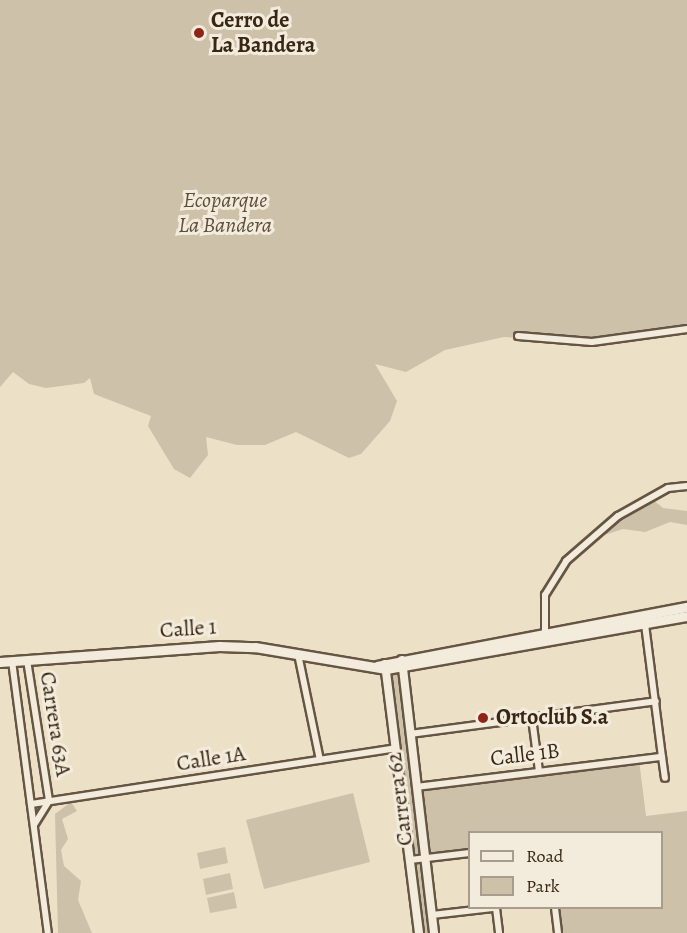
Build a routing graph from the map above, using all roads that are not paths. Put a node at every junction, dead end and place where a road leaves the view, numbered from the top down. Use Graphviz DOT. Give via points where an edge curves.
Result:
graph roads {
  1 [pos="687,329"];
  2 [pos="518,336"];
  3 [pos="687,486"];
  4 [pos="687,607"];
  5 [pos="687,616"];
  6 [pos="645,624"];
  7 [pos="545,633"];
  8 [pos="298,654"];
  9 [pos="27,660"];
  10 [pos="12,661"];
  11 [pos="0,662"];
  12 [pos="403,663"];
  13 [pos="383,666"];
  14 [pos="656,701"];
  15 [pos="532,718"];
  16 [pos="410,734"];
  17 [pos="396,748"];
  18 [pos="663,757"];
  19 [pos="320,760"];
  20 [pos="539,771"];
  21 [pos="665,778"];
  22 [pos="416,788"];
  23 [pos="49,801"];
  24 [pos="31,804"];
  25 [pos="34,825"];
  26 [pos="468,853"];
  27 [pos="425,858"];
  28 [pos="410,860"];
  29 [pos="485,909"];
  30 [pos="494,909"];
  31 [pos="555,909"];
  32 [pos="432,915"];
  33 [pos="48,933"];
  34 [pos="419,933"];
  35 [pos="434,933"];
  36 [pos="499,933"];
  37 [pos="558,933"];
  1 -- 2 [label="street" via="592,342"];
  3 -- 7 [label="street" via="668,488 618,516 566,561 545,595"];
  4 -- 7 [label="main road, Calle 1"];
  5 -- 6 [label="main road, Calle 1"];
  6 -- 12 [label="main road, Calle 1"];
  6 -- 14 [label="street"];
  7 -- 12 [label="main road, Calle 1"];
  8 -- 9 [label="main road, Calle 1" via="219,646"];
  8 -- 13 [label="main road, Calle 1"];
  8 -- 19 [label="street"];
  9 -- 10 [label="main road, Calle 1"];
  9 -- 23 [label="street, Carrera 63A"];
  10 -- 11 [label="main road, Calle 1"];
  10 -- 24 [label="street, Carrera 63A"];
  12 -- 13 [label="main road, Calle 1"];
  12 -- 16 [label="street, Carrera 62"];
  13 -- 17 [label="street, Carrera 62"];
  14 -- 15 [label="street"];
  14 -- 18 [label="street"];
  15 -- 16 [label="street"];
  15 -- 20 [label="street"];
  16 -- 22 [label="street, Carrera 62"];
  17 -- 19 [label="street, Calle 1A"];
  17 -- 28 [label="street, Carrera 62"];
  18 -- 20 [label="street, Calle 1B"];
  18 -- 21 [label="street"];
  19 -- 23 [label="street, Calle 1A"];
  20 -- 22 [label="street, Calle 1B"];
  22 -- 27 [label="street, Carrera 62"];
  23 -- 24 [label="street, Calle 1A"];
  23 -- 25 [label="street, Carrera 63A"];
  24 -- 25 [label="street, Carrera 63A"];
  25 -- 33 [label="street, Carrera 63A"];
  26 -- 27 [label="street"];
  27 -- 28 [label="street"];
  27 -- 32 [label="street, Carrera 62"];
  28 -- 34 [label="street, Carrera 62"];
  29 -- 32 [label="street"];
  30 -- 36 [label="street"];
  31 -- 37 [label="street"];
  32 -- 35 [label="street, Carrera 62"];
}
